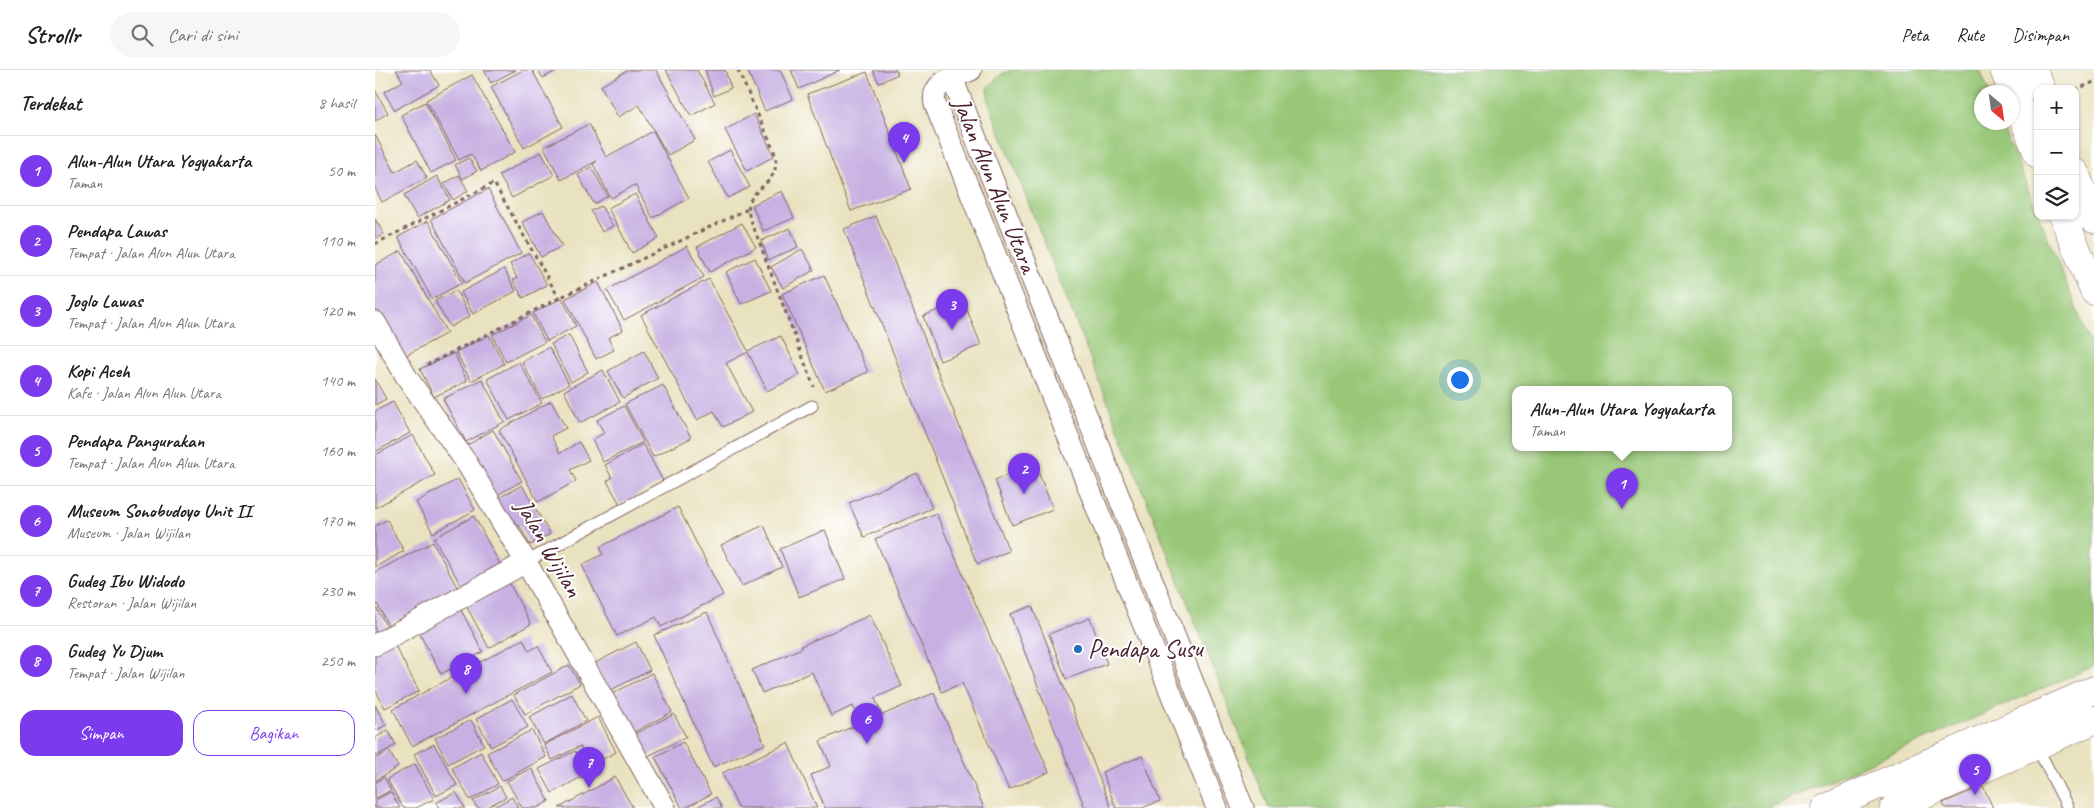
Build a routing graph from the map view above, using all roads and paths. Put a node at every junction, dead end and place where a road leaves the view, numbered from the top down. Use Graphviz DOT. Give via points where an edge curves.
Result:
graph roads {
  1 [pos="738,70"];
  2 [pos="2004,70"];
  3 [pos="2033,70"];
  4 [pos="961,74"];
  5 [pos="2094,82"];
  6 [pos="2039,85"];
  7 [pos="2079,88"];
  8 [pos="2030,111"];
  9 [pos="2034,132"];
  10 [pos="2076,175"];
  11 [pos="748,209"];
  12 [pos="2094,219"];
  13 [pos="2065,220"];
  14 [pos="375,244"];
  15 [pos="2094,291"];
  16 [pos="559,298"];
  17 [pos="375,322"];
  18 [pos="406,376"];
  19 [pos="812,406"];
  20 [pos="526,562"];
  21 [pos="1147,569"];
  22 [pos="1125,578"];
  23 [pos="375,645"];
  24 [pos="2094,690"];
  25 [pos="2094,720"];
  26 [pos="1981,740"];
  27 [pos="2037,745"];
  28 [pos="1993,764"];
  29 [pos="665,808"];
  30 [pos="1217,808"];
  31 [pos="1243,808"];
  32 [pos="1826,808"];
  33 [pos="1894,808"];
  34 [pos="2067,808"];
  1 -- 11 [label="path" via="776,160 772,178 753,195"];
  2 -- 8 [label="street"];
  3 -- 6 [label="street"];
  4 -- 21 [label="street, Jalan Alun Alun Utara"];
  4 -- 22 [label="street, Jalan Alun Alun Utara" via="937,86 933,94 935,104"];
  5 -- 7 [label="path"];
  8 -- 9 [label="street"];
  10 -- 12 [label="street"];
  11 -- 16 [label="path"];
  11 -- 19 [label="path" via="814,385 816,398"];
  13 -- 15 [label="street"];
  14 -- 16 [label="path" via="493,183"];
  16 -- 18 [label="path"];
  17 -- 18 [label="street, Jalan Wijilan"];
  18 -- 20 [label="street, Jalan Wijilan" via="466,462"];
  19 -- 20 [label="lane"];
  20 -- 23 [label="street"];
  20 -- 29 [label="street, Jalan Wijilan"];
  21 -- 22 [label="street"];
  21 -- 31 [label="street, Jalan Alun Alun Utara"];
  22 -- 30 [label="street, Jalan Alun Alun Utara"];
  24 -- 26 [label="street"];
  25 -- 27 [label="street"];
  26 -- 28 [label="street"];
  26 -- 32 [label="street"];
  27 -- 28 [label="street"];
  27 -- 34 [label="lane"];
  28 -- 33 [label="street"];
}
